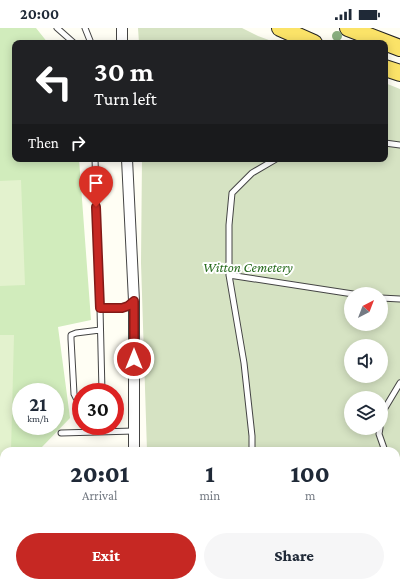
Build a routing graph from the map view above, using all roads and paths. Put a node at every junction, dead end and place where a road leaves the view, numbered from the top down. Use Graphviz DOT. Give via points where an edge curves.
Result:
graph roads {
  1 [pos="58,28"];
  2 [pos="85,28"];
  3 [pos="122,28"];
  4 [pos="280,28"];
  5 [pos="348,28"];
  6 [pos="71,40"];
  7 [pos="89,40"];
  8 [pos="122,40"];
  9 [pos="307,40"];
  10 [pos="379,40"];
  11 [pos="388,43"];
  12 [pos="400,48"];
  13 [pos="388,69"];
  14 [pos="400,73"];
  15 [pos="388,143"];
  16 [pos="400,145"];
  17 [pos="95,162"];
  18 [pos="127,162"];
  19 [pos="271,162"];
  20 [pos="229,275"];
  21 [pos="344,293"];
  22 [pos="388,298"];
  23 [pos="400,299"];
  24 [pos="134,301"];
  25 [pos="100,308"];
  26 [pos="100,330"];
  27 [pos="73,383"];
  28 [pos="102,383"];
  29 [pos="400,383"];
  30 [pos="388,403"];
  31 [pos="134,431"];
  32 [pos="64,433"];
  33 [pos="379,435"];
  34 [pos="134,447"];
  35 [pos="252,447"];
  36 [pos="384,447"];
  1 -- 6 [label="lane"];
  2 -- 7 [label="lane"];
  3 -- 8 [label="street"];
  4 -- 9 [label="main road"];
  5 -- 10 [label="main road"];
  11 -- 12 [label="main road"];
  13 -- 14 [label="main road"];
  15 -- 16 [label="lane"];
  17 -- 25 [label="lane"];
  18 -- 24 [label="street"];
  19 -- 20 [label="lane" via="252,173 232,193"];
  20 -- 21 [label="lane"];
  20 -- 35 [label="lane" via="244,362"];
  22 -- 23 [label="lane"];
  24 -- 25 [label="lane" via="122,308"];
  24 -- 31 [label="street"];
  25 -- 26 [label="lane"];
  26 -- 27 [label="lane" via="72,335"];
  26 -- 28 [label="lane"];
  29 -- 30 [label="lane"];
  31 -- 32 [label="lane"];
  31 -- 34 [label="street"];
  33 -- 36 [label="lane"];
}
